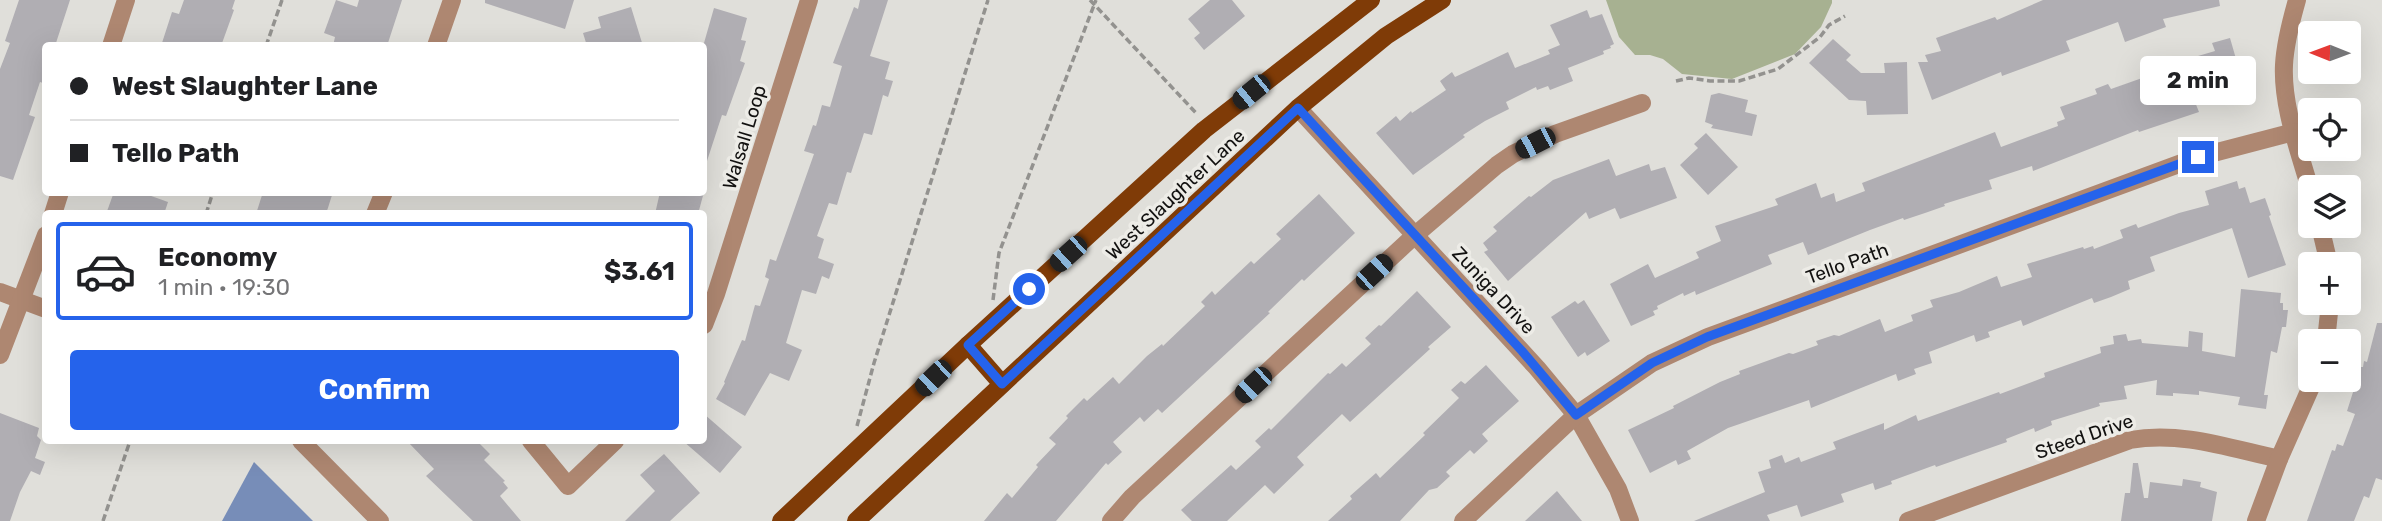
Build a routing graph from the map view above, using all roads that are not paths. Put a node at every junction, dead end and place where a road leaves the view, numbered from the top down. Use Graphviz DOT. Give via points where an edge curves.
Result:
graph roads {
  1 [pos="126,0"];
  2 [pos="452,0"];
  3 [pos="809,0"];
  4 [pos="1371,0"];
  5 [pos="1442,0"];
  6 [pos="2297,0"];
  7 [pos="112,42"];
  8 [pos="437,42"];
  9 [pos="1642,103"];
  10 [pos="1298,108"];
  11 [pos="2294,132"];
  12 [pos="2306,175"];
  13 [pos="1414,236"];
  14 [pos="42,246"];
  15 [pos="0,292"];
  16 [pos="22,300"];
  17 [pos="42,308"];
  18 [pos="707,317"];
  19 [pos="968,345"];
  20 [pos="0,355"];
  21 [pos="1002,384"];
  22 [pos="2309,392"];
  23 [pos="1576,415"];
  24 [pos="304,444"];
  25 [pos="533,444"];
  26 [pos="612,444"];
  27 [pos="2279,459"];
  28 [pos="380,521"];
  29 [pos="781,521"];
  30 [pos="856,521"];
  31 [pos="1111,521"];
  32 [pos="1463,521"];
  33 [pos="1630,521"];
  34 [pos="1908,521"];
  35 [pos="2256,521"];
  1 -- 7 [label="street"];
  2 -- 8 [label="street"];
  3 -- 18 [label="street, Walsall Loop"];
  4 -- 19 [label="main road, West Slaughter Lane" via="1204,130"];
  5 -- 10 [label="main road, West Slaughter Lane" via="1386,36"];
  6 -- 11 [label="street" via="2284,66"];
  9 -- 13 [label="street" via="1513,154"];
  10 -- 13 [label="street, Zuniga Drive"];
  10 -- 21 [label="main road, West Slaughter Lane"];
  11 -- 12 [label="street"];
  11 -- 23 [label="street, Tello Path" via="2198,157 1707,337 1652,363"];
  13 -- 23 [label="street, Zuniga Drive"];
  13 -- 31 [label="street"];
  14 -- 16 [label="street"];
  15 -- 16 [label="street"];
  16 -- 17 [label="street"];
  16 -- 20 [label="street"];
  19 -- 21 [label="main road"];
  19 -- 29 [label="main road, West Slaughter Lane"];
  21 -- 30 [label="main road, West Slaughter Lane"];
  22 -- 27 [label="street"];
  23 -- 32 [label="street, Tello Path"];
  23 -- 33 [label="street, Zuniga Drive" via="1618,489"];
  24 -- 28 [label="street"];
  25 -- 26 [label="street" via="568,486"];
  27 -- 34 [label="street, Steed Drive" via="2183,437 2148,436"];
  27 -- 35 [label="street"];
}
